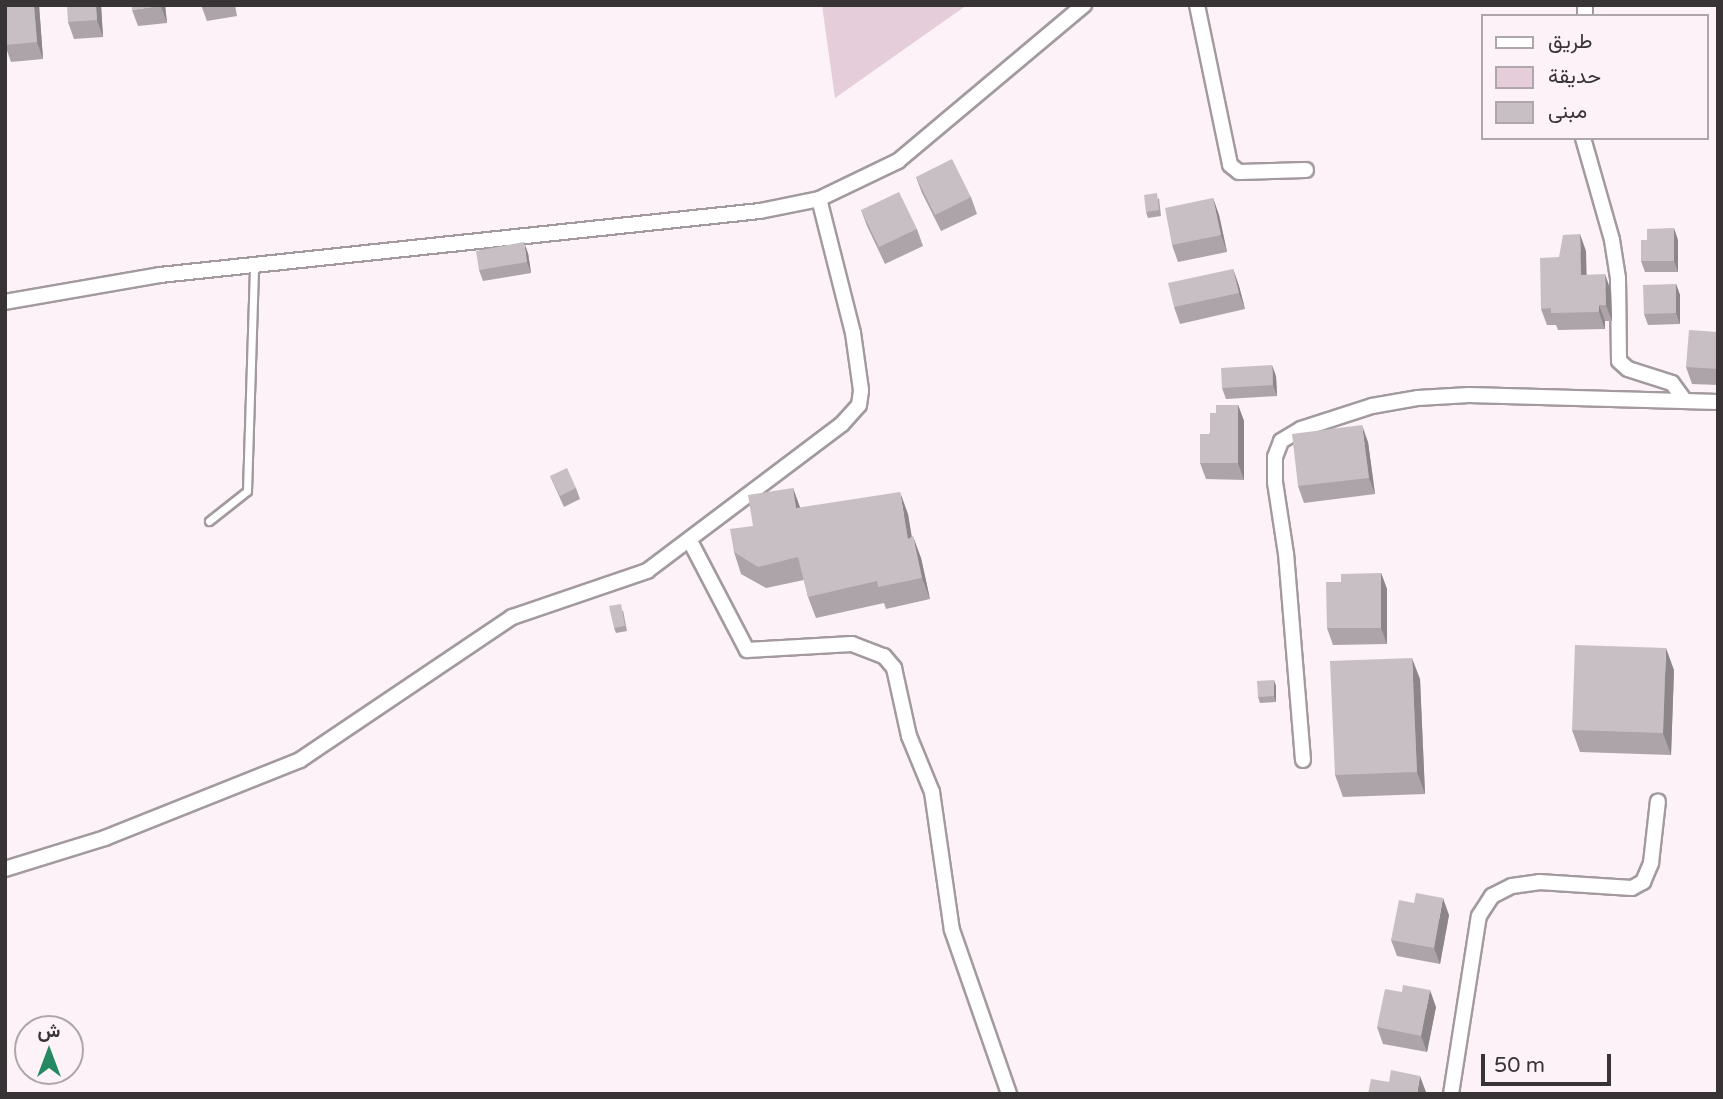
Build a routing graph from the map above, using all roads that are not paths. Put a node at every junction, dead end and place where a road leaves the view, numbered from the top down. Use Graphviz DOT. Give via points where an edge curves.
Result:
graph roads {
  1 [pos="1084,5"];
  2 [pos="1197,5"];
  3 [pos="1584,140"];
  4 [pos="1306,170"];
  5 [pos="819,199"];
  6 [pos="254,265"];
  7 [pos="5,302"];
  8 [pos="1685,401"];
  9 [pos="1718,402"];
  10 [pos="209,521"];
  11 [pos="690,541"];
  12 [pos="1303,760"];
  13 [pos="1658,801"];
  14 [pos="5,869"];
  15 [pos="1009,1094"];
  16 [pos="1451,1094"];
  1 -- 5 [label="street" via="898,161"];
  2 -- 4 [label="street" via="1230,165 1238,172"];
  3 -- 8 [label="street" via="1612,240 1619,361 1628,369 1672,383"];
  5 -- 6 [label="street" via="760,211"];
  5 -- 11 [label="street" via="853,333 859,405 786,470"];
  6 -- 7 [label="street" via="160,275"];
  6 -- 10 [label="lane" via="247,491"];
  8 -- 9 [label="street"];
  8 -- 12 [label="street" via="1469,395 1418,398 1325,421 1281,441 1275,457 1275,482 1286,554"];
  11 -- 14 [label="street" via="647,571 615,585 532,607 512,617 300,760 105,838"];
  11 -- 15 [label="street" via="747,650 852,644 884,656 894,668 909,736 932,792 952,930"];
  13 -- 16 [label="street" via="1651,863 1643,882 1632,888 1539,882 1511,886 1492,896 1479,916"];
}
